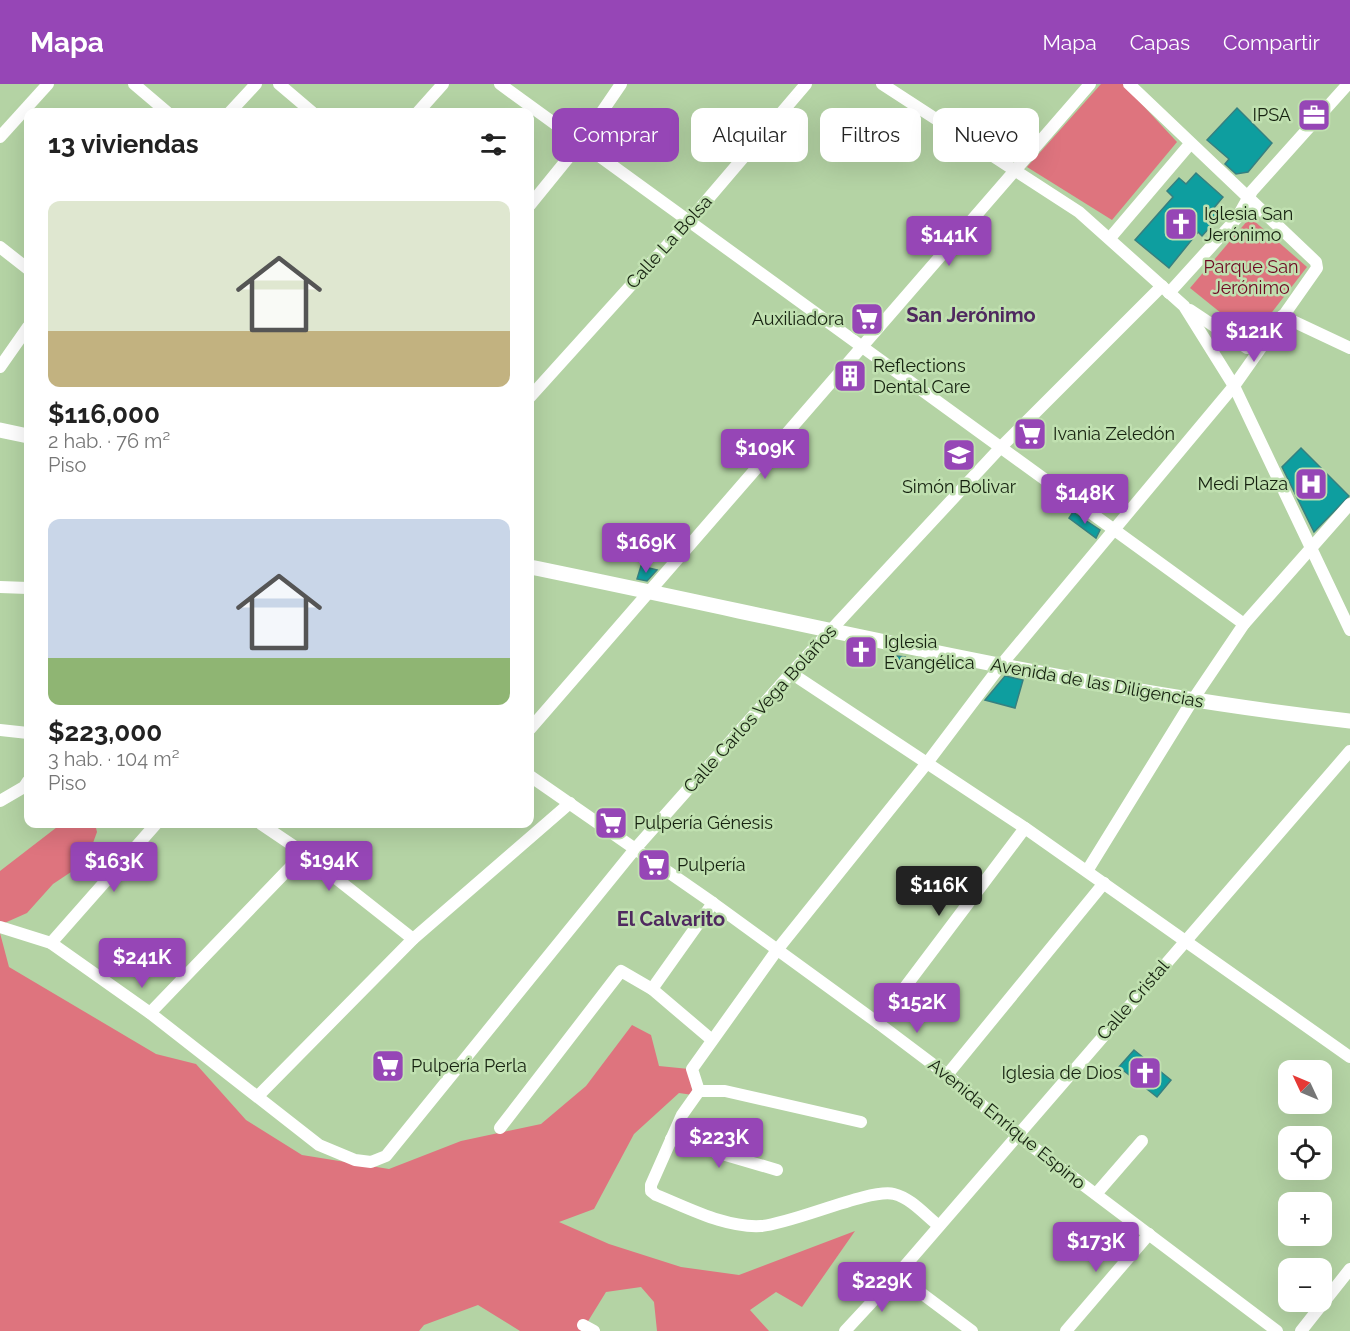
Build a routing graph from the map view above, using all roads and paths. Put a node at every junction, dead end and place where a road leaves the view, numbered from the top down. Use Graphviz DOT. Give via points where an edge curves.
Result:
graph roads {
  1 [pos="48,84"];
  2 [pos="134,84"];
  3 [pos="256,84"];
  4 [pos="279,84"];
  5 [pos="443,84"];
  6 [pos="500,84"];
  7 [pos="621,84"];
  8 [pos="806,84"];
  9 [pos="882,84"];
  10 [pos="1090,84"];
  11 [pos="1129,84"];
  12 [pos="1348,84"];
  13 [pos="30,108"];
  14 [pos="162,108"];
  15 [pos="234,108"];
  16 [pos="307,108"];
  17 [pos="422,108"];
  18 [pos="605,108"];
  19 [pos="24,116"];
  20 [pos="552,120"];
  21 [pos="0,137"];
  22 [pos="1190,144"];
  23 [pos="565,162"];
  24 [pos="611,162"];
  25 [pos="1014,168"];
  26 [pos="1247,197"];
  27 [pos="534,200"];
  28 [pos="690,220"];
  29 [pos="1110,238"];
  30 [pos="0,247"];
  31 [pos="24,266"];
  32 [pos="1166,290"];
  33 [pos="1184,306"];
  34 [pos="1282,316"];
  35 [pos="24,333"];
  36 [pos="1263,343"];
  37 [pos="1241,345"];
  38 [pos="860,347"];
  39 [pos="1350,348"];
  40 [pos="0,367"];
  41 [pos="1244,370"];
  42 [pos="1234,386"];
  43 [pos="534,393"];
  44 [pos="0,430"];
  45 [pos="24,435"];
  46 [pos="1000,448"];
  47 [pos="1350,504"];
  48 [pos="1112,531"];
  49 [pos="1311,550"];
  50 [pos="534,568"];
  51 [pos="0,587"];
  52 [pos="24,588"];
  53 [pos="648,593"];
  54 [pos="1244,624"];
  55 [pos="1350,630"];
  56 [pos="829,632"];
  57 [pos="1001,665"];
  58 [pos="790,673"];
  59 [pos="1192,701"];
  60 [pos="1350,721"];
  61 [pos="534,724"];
  62 [pos="0,730"];
  63 [pos="24,733"];
  64 [pos="1350,751"];
  65 [pos="927,763"];
  66 [pos="534,779"];
  67 [pos="24,788"];
  68 [pos="0,801"];
  69 [pos="570,803"];
  70 [pos="152,828"];
  71 [pos="267,828"];
  72 [pos="1025,828"];
  73 [pos="634,849"];
  74 [pos="304,853"];
  75 [pos="1087,871"];
  76 [pos="1104,883"];
  77 [pos="713,903"];
  78 [pos="0,927"];
  79 [pos="413,939"];
  80 [pos="1186,939"];
  81 [pos="51,943"];
  82 [pos="777,950"];
  83 [pos="652,989"];
  84 [pos="150,1013"];
  85 [pos="878,1023"];
  86 [pos="712,1040"];
  87 [pos="1350,1057"];
  88 [pos="947,1075"];
  89 [pos="699,1092"];
  90 [pos="258,1096"];
  91 [pos="861,1122"];
  92 [pos="500,1128"];
  93 [pos="1017,1135"];
  94 [pos="671,1139"];
  95 [pos="1142,1141"];
  96 [pos="777,1170"];
  97 [pos="1096,1194"];
  98 [pos="939,1226"];
  99 [pos="1149,1234"];
  100 [pos="1350,1269"];
  101 [pos="897,1275"];
  102 [pos="845,1331"];
  103 [pos="972,1331"];
  104 [pos="1066,1331"];
  105 [pos="1277,1331"];
  106 [pos="1301,1331"];
  1 -- 13 [label="street"];
  2 -- 14 [label="street"];
  3 -- 15 [label="street"];
  4 -- 16 [label="street"];
  5 -- 17 [label="street"];
  6 -- 20 [label="street"];
  7 -- 18 [label="street"];
  8 -- 28 [label="street, Calle La Bolsa"];
  9 -- 25 [label="street"];
  10 -- 25 [label="street"];
  11 -- 22 [label="street"];
  12 -- 26 [label="street, Calle Carlos Vega Bolaños"];
  19 -- 21 [label="street"];
  22 -- 26 [label="street"];
  22 -- 29 [label="street"];
  23 -- 27 [label="street"];
  24 -- 28 [label="street"];
  25 -- 29 [label="street"];
  25 -- 38 [label="street"];
  26 -- 32 [label="street, Calle Carlos Vega Bolaños" via="1237,218"];
  26 -- 34 [label="street" via="1316,262 1316,270"];
  28 -- 38 [label="street"];
  28 -- 43 [label="street, Calle La Bolsa"];
  29 -- 32 [label="street"];
  30 -- 31 [label="street"];
  32 -- 33 [label="street"];
  32 -- 46 [label="street, Calle Carlos Vega Bolaños"];
  33 -- 37 [label="street"];
  33 -- 42 [label="street"];
  34 -- 36 [label="street"];
  34 -- 39 [label="street"];
  35 -- 40 [label="street"];
  36 -- 37 [label="street" via="1251,348"];
  36 -- 41 [label="street"];
  37 -- 41 [label="street" via="1247,354"];
  38 -- 46 [label="street"];
  38 -- 53 [label="street"];
  41 -- 42 [label="street"];
  42 -- 48 [label="street"];
  42 -- 49 [label="street"];
  44 -- 45 [label="street"];
  46 -- 48 [label="street"];
  46 -- 56 [label="street, Calle Carlos Vega Bolaños"];
  47 -- 49 [label="street"];
  48 -- 54 [label="street"];
  48 -- 57 [label="street"];
  49 -- 54 [label="street"];
  49 -- 55 [label="street"];
  50 -- 53 [label="street, Avenida de las Diligencias"];
  51 -- 52 [label="street"];
  53 -- 56 [label="street, Avenida de las Diligencias"];
  53 -- 61 [label="street"];
  54 -- 59 [label="street"];
  56 -- 57 [label="street, Avenida de las Diligencias"];
  56 -- 58 [label="street, Calle Carlos Vega Bolaños"];
  57 -- 59 [label="street, Avenida de las Diligencias"];
  57 -- 65 [label="street"];
  58 -- 65 [label="street"];
  58 -- 73 [label="street, Calle Carlos Vega Bolaños"];
  59 -- 60 [label="street, Avenida de las Diligencias"];
  59 -- 75 [label="street"];
  62 -- 63 [label="street"];
  64 -- 80 [label="street, Calle Cristal"];
  65 -- 72 [label="street"];
  65 -- 82 [label="street"];
  66 -- 69 [label="street, Avenida Enrique Espino"];
  67 -- 68 [label="street"];
  69 -- 73 [label="street, Avenida Enrique Espino"];
  69 -- 79 [label="street"];
  70 -- 81 [label="street"];
  71 -- 74 [label="street"];
  72 -- 75 [label="street"];
  72 -- 85 [label="street"];
  73 -- 77 [label="street, Avenida Enrique Espino"];
  73 -- 90 [label="street, Calle Carlos Vega Bolaños" via="386,1156 371,1162 339,1154 320,1145"];
  74 -- 79 [label="street"];
  74 -- 84 [label="street"];
  75 -- 76 [label="street"];
  76 -- 80 [label="street"];
  76 -- 88 [label="street"];
  77 -- 82 [label="street, Avenida Enrique Espino"];
  77 -- 83 [label="street"];
  78 -- 81 [label="street"];
  79 -- 90 [label="street"];
  80 -- 87 [label="street"];
  80 -- 93 [label="street, Calle Cristal"];
  81 -- 84 [label="street"];
  82 -- 85 [label="street, Avenida Enrique Espino"];
  82 -- 86 [label="street"];
  83 -- 86 [label="street"];
  83 -- 92 [label="street" via="624,971 618,972"];
  84 -- 90 [label="street"];
  85 -- 88 [label="street, Avenida Enrique Espino"];
  86 -- 89 [label="street" via="692,1069"];
  88 -- 93 [label="street, Avenida Enrique Espino"];
  89 -- 91 [label="street" via="725,1091"];
  89 -- 94 [label="street"];
  93 -- 97 [label="street, Avenida Enrique Espino"];
  93 -- 98 [label="street, Calle Cristal"];
  94 -- 96 [label="street"];
  94 -- 98 [label="street" via="651,1191 736,1226 763,1226 868,1197 893,1194 910,1202"];
  95 -- 97 [label="street"];
  97 -- 99 [label="street, Avenida Enrique Espino"];
  98 -- 101 [label="street, Calle Cristal"];
  99 -- 104 [label="street"];
  99 -- 105 [label="street, Avenida Enrique Espino"];
  100 -- 106 [label="street"];
  101 -- 102 [label="street, Calle Cristal"];
  101 -- 103 [label="street"];
}
